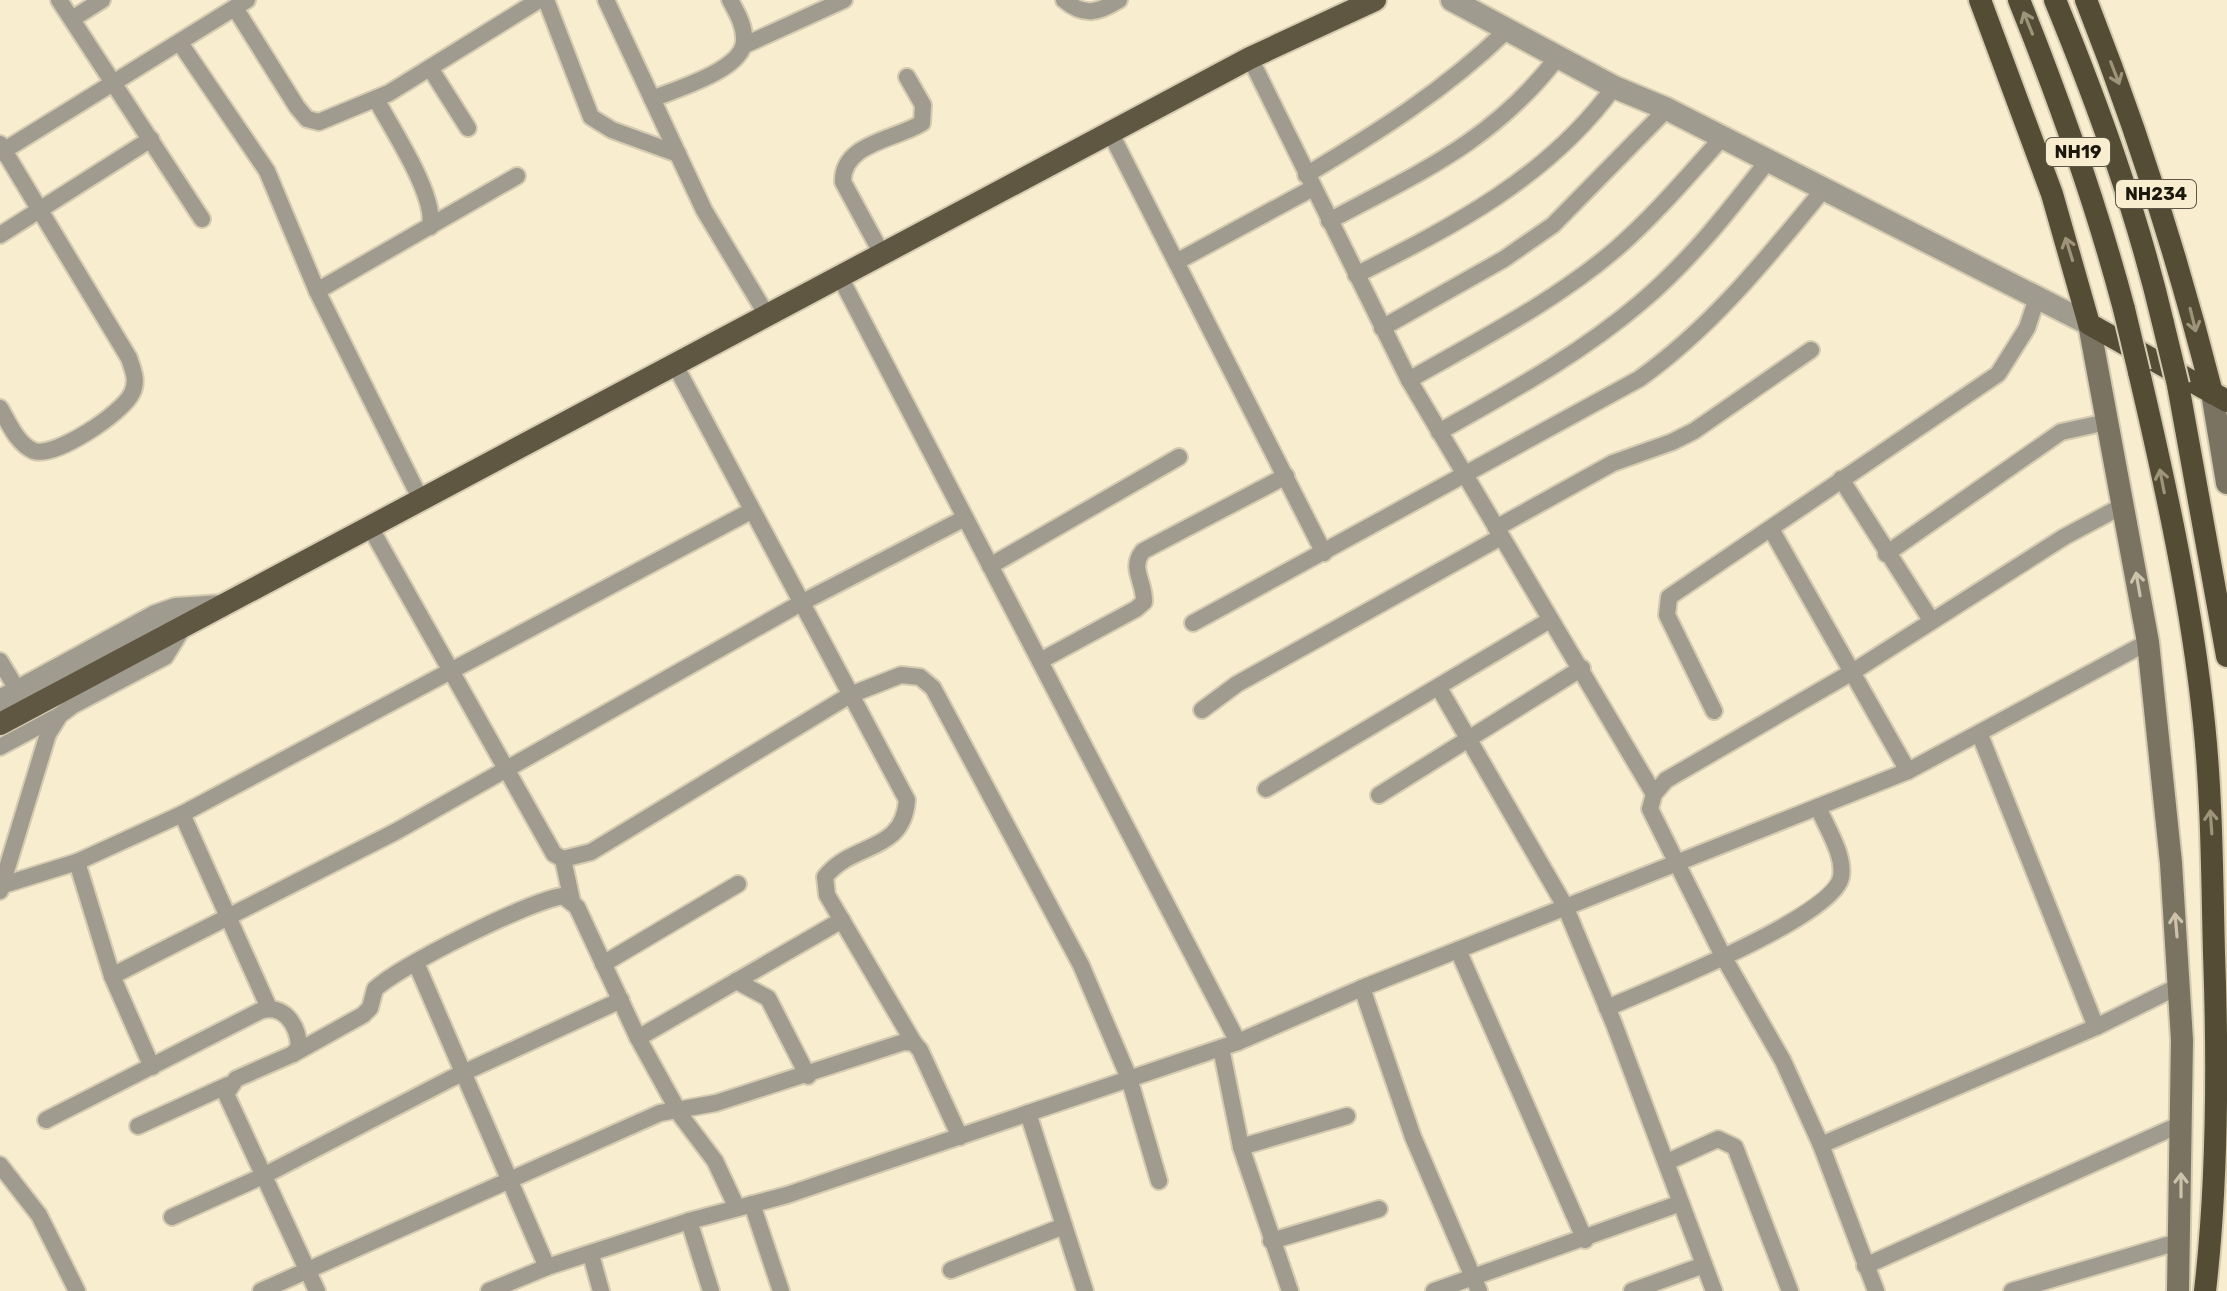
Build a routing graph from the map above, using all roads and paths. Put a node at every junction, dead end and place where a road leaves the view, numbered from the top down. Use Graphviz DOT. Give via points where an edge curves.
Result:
graph roads {
  1 [pos="59,0"];
  2 [pos="102,0"];
  3 [pos="539,0"];
  4 [pos="546,0"];
  5 [pos="606,0"];
  6 [pos="730,0"];
  7 [pos="844,0"];
  8 [pos="1064,0"];
  9 [pos="1119,0"];
  10 [pos="1375,0"];
  11 [pos="1452,0"];
  12 [pos="1980,0"];
  13 [pos="2019,0"];
  14 [pos="2055,0"];
  15 [pos="2086,0"];
  16 [pos="241,4"];
  17 [pos="72,19"];
  18 [pos="1506,31"];
  19 [pos="180,43"];
  20 [pos="745,45"];
  21 [pos="1250,58"];
  22 [pos="1557,58"];
  23 [pos="430,68"];
  24 [pos="907,77"];
  25 [pos="115,82"];
  26 [pos="1614,87"];
  27 [pos="376,99"];
  28 [pos="652,99"];
  29 [pos="1667,109"];
  30 [pos="468,128"];
  31 [pos="1110,132"];
  32 [pos="151,139"];
  33 [pos="1721,139"];
  34 [pos="1,149"];
  35 [pos="678,154"];
  36 [pos="1767,162"];
  37 [pos="517,176"];
  38 [pos="1310,182"];
  39 [pos="1823,190"];
  40 [pos="40,210"];
  41 [pos="202,219"];
  42 [pos="1329,221"];
  43 [pos="430,227"];
  44 [pos="0,235"];
  45 [pos="882,254"];
  46 [pos="1178,261"];
  47 [pos="1356,275"];
  48 [pos="840,277"];
  49 [pos="317,291"];
  50 [pos="2037,298"];
  51 [pos="768,317"];
  52 [pos="2089,324"];
  53 [pos="1382,328"];
  54 [pos="1811,350"];
  55 [pos="675,365"];
  56 [pos="1409,380"];
  57 [pos="2220,397"];
  58 [pos="0,408"];
  59 [pos="2107,422"];
  60 [pos="1439,432"];
  61 [pos="1179,457"];
  62 [pos="1464,474"];
  63 [pos="1286,476"];
  64 [pos="1841,479"];
  65 [pos="2227,483"];
  66 [pos="421,500"];
  67 [pos="2124,505"];
  68 [pos="751,511"];
  69 [pos="965,518"];
  70 [pos="370,527"];
  71 [pos="1771,529"];
  72 [pos="1498,533"];
  73 [pos="1324,553"];
  74 [pos="1886,554"];
  75 [pos="990,566"];
  76 [pos="801,603"];
  77 [pos="221,606"];
  78 [pos="1550,620"];
  79 [pos="1931,620"];
  80 [pos="1193,623"];
  81 [pos="183,627"];
  82 [pos="2148,642"];
  83 [pos="2227,656"];
  84 [pos="0,661"];
  85 [pos="1040,661"];
  86 [pos="1582,668"];
  87 [pos="1854,671"];
  88 [pos="451,673"];
  89 [pos="1439,688"];
  90 [pos="850,695"];
  91 [pos="9,696"];
  92 [pos="1202,710"];
  93 [pos="1714,711"];
  94 [pos="60,715"];
  95 [pos="0,724"];
  96 [pos="1980,735"];
  97 [pos="1468,738"];
  98 [pos="0,747"];
  99 [pos="505,768"];
  100 [pos="1908,771"];
  101 [pos="1266,789"];
  102 [pos="1654,794"];
  103 [pos="1379,795"];
  104 [pos="1818,807"];
  105 [pos="182,814"];
  106 [pos="563,859"];
  107 [pos="1676,861"];
  108 [pos="77,862"];
  109 [pos="738,884"];
  110 [pos="1,888"];
  111 [pos="572,901"];
  112 [pos="1565,906"];
  113 [pos="227,919"];
  114 [pos="842,920"];
  115 [pos="1458,950"];
  116 [pos="1724,958"];
  117 [pos="416,963"];
  118 [pos="603,964"];
  119 [pos="112,976"];
  120 [pos="736,981"];
  121 [pos="2181,985"];
  122 [pos="1362,988"];
  123 [pos="621,1000"];
  124 [pos="269,1008"];
  125 [pos="1607,1008"];
  126 [pos="2096,1027"];
  127 [pos="638,1038"];
  128 [pos="1238,1042"];
  129 [pos="914,1043"];
  130 [pos="1221,1048"];
  131 [pos="293,1054"];
  132 [pos="152,1067"];
  133 [pos="462,1073"];
  134 [pos="808,1076"];
  135 [pos="1129,1078"];
  136 [pos="228,1085"];
  137 [pos="676,1108"];
  138 [pos="1028,1113"];
  139 [pos="1347,1116"];
  140 [pos="46,1120"];
  141 [pos="2181,1124"];
  142 [pos="138,1126"];
  143 [pos="960,1137"];
  144 [pos="1821,1145"];
  145 [pos="1241,1147"];
  146 [pos="1667,1162"];
  147 [pos="0,1165"];
  148 [pos="263,1176"];
  149 [pos="508,1181"];
  150 [pos="1159,1181"];
  151 [pos="1681,1203"];
  152 [pos="744,1206"];
  153 [pos="1379,1209"];
  154 [pos="172,1217"];
  155 [pos="689,1221"];
  156 [pos="1064,1226"];
  157 [pos="1585,1240"];
  158 [pos="1271,1241"];
  159 [pos="2181,1241"];
  160 [pos="591,1255"];
  161 [pos="1704,1265"];
  162 [pos="1865,1266"];
  163 [pos="547,1267"];
  164 [pos="306,1269"];
  165 [pos="951,1270"];
  166 [pos="1476,1285"];
  167 [pos="495,1290"];
  168 [pos="77,1291"];
  169 [pos="261,1291"];
  170 [pos="317,1291"];
  171 [pos="601,1291"];
  172 [pos="711,1291"];
  173 [pos="781,1291"];
  174 [pos="1085,1291"];
  175 [pos="1290,1291"];
  176 [pos="1434,1291"];
  177 [pos="1632,1291"];
  178 [pos="1714,1291"];
  179 [pos="1790,1291"];
  180 [pos="1876,1291"];
  181 [pos="2012,1291"];
  182 [pos="2178,1291"];
  183 [pos="2205,1291"];
  1 -- 17 [label="street"];
  2 -- 17 [label="street"];
  3 -- 23 [label="street"];
  4 -- 35 [label="street" via="591,117"];
  5 -- 28 [label="street"];
  6 -- 20 [label="street"];
  7 -- 20 [label="street"];
  8 -- 9 [label="street" via="1082,12 1095,13"];
  10 -- 21 [label="main road"];
  11 -- 18 [label="street"];
  52 -- 12 [label="highway, one-way" via="2052,194"];
  183 -- 13 [label="highway, NH19, one-way, bridge" via="2217,1026 2204,721 2183,587 2124,309 2066,116"];
  14 -- 83 [label="highway, NH19, bridge" via="2126,192 2163,323"];
  15 -- 57 [label="highway, NH234, one-way" via="2131,114"];
  16 -- 19 [label="street"];
  16 -- 27 [label="street" via="307,119 330,119"];
  17 -- 25 [label="street"];
  18 -- 22 [label="street"];
  18 -- 38 [label="street" via="1420,105"];
  19 -- 25 [label="street"];
  19 -- 49 [label="street" via="267,171"];
  20 -- 28 [label="street" via="722,70"];
  21 -- 31 [label="main road"];
  21 -- 38 [label="street"];
  22 -- 26 [label="street"];
  22 -- 42 [label="street" via="1479,138"];
  23 -- 27 [label="street"];
  23 -- 30 [label="street"];
  24 -- 45 [label="street" via="923,105 922,123 861,150 848,159 843,171 843,182"];
  25 -- 32 [label="street"];
  25 -- 34 [label="street"];
  26 -- 29 [label="street"];
  26 -- 47 [label="street" via="1567,141 1513,188"];
  27 -- 43 [label="street" via="426,195"];
  28 -- 35 [label="street"];
  29 -- 33 [label="street"];
  29 -- 53 [label="street" via="1553,225"];
  31 -- 45 [label="main road"];
  31 -- 46 [label="street"];
  32 -- 40 [label="street"];
  32 -- 41 [label="street"];
  33 -- 36 [label="street"];
  33 -- 56 [label="street" via="1665,202 1598,263 1504,326"];
  34 -- 40 [label="street"];
  35 -- 51 [label="street" via="704,210"];
  36 -- 39 [label="street"];
  36 -- 60 [label="street" via="1686,260 1640,303 1541,373"];
  37 -- 43 [label="street"];
  38 -- 42 [label="street"];
  38 -- 46 [label="street"];
  39 -- 50 [label="street"];
  39 -- 62 [label="street" via="1720,309 1664,362"];
  40 -- 44 [label="street"];
  40 -- 58 [label="street" via="129,358 133,391 124,406 58,450 44,453 21,442"];
  42 -- 47 [label="street"];
  43 -- 49 [label="street"];
  45 -- 48 [label="main road"];
  46 -- 63 [label="street"];
  47 -- 53 [label="street"];
  48 -- 51 [label="main road"];
  48 -- 69 [label="street"];
  49 -- 66 [label="street"];
  50 -- 52 [label="street"];
  50 -- 64 [label="street" via="2027,328 1998,374"];
  51 -- 55 [label="main road"];
  52 -- 57 [label="highway"];
  52 -- 59 [label="main road"];
  53 -- 56 [label="street"];
  54 -- 72 [label="street" via="1694,431 1613,463"];
  55 -- 66 [label="main road"];
  55 -- 68 [label="street"];
  56 -- 60 [label="street"];
  57 -- 65 [label="main road"];
  59 -- 67 [label="main road"];
  59 -- 74 [label="street" via="2061,432"];
  60 -- 62 [label="street"];
  61 -- 75 [label="street"];
  62 -- 72 [label="street"];
  62 -- 73 [label="street"];
  63 -- 73 [label="street"];
  63 -- 85 [label="street" via="1143,551 1136,570 1144,602"];
  64 -- 71 [label="street"];
  64 -- 74 [label="street"];
  66 -- 70 [label="main road"];
  67 -- 79 [label="street"];
  82 -- 67 [label="main road, one-way"];
  68 -- 76 [label="street"];
  68 -- 88 [label="street"];
  69 -- 75 [label="street"];
  69 -- 76 [label="street"];
  70 -- 77 [label="main road"];
  70 -- 88 [label="street"];
  71 -- 87 [label="street"];
  71 -- 93 [label="street" via="1680,587 1666,605"];
  72 -- 78 [label="street"];
  72 -- 92 [label="street" via="1248,677"];
  73 -- 80 [label="street"];
  74 -- 79 [label="street"];
  75 -- 85 [label="street"];
  76 -- 90 [label="street"];
  76 -- 99 [label="street"];
  77 -- 81 [label="main road"];
  77 -- 91 [label="street" via="156,616"];
  78 -- 86 [label="street"];
  78 -- 89 [label="street"];
  79 -- 87 [label="street"];
  81 -- 94 [label="street" via="165,657"];
  81 -- 95 [label="main road"];
  82 -- 96 [label="street"];
  121 -- 82 [label="main road, one-way"];
  84 -- 91 [label="street"];
  85 -- 128 [label="street"];
  86 -- 97 [label="street"];
  86 -- 102 [label="street"];
  87 -- 100 [label="street"];
  87 -- 102 [label="street" via="1666,780"];
  88 -- 99 [label="street"];
  88 -- 105 [label="street"];
  89 -- 97 [label="street"];
  89 -- 101 [label="street"];
  90 -- 106 [label="street" via="591,852"];
  90 -- 114 [label="street" via="907,800 905,820 895,834 835,864 825,877 827,895"];
  90 -- 135 [label="street" via="901,675 920,677 933,688 1081,965"];
  94 -- 98 [label="street"];
  94 -- 110 [label="street" via="48,734"];
  96 -- 100 [label="street"];
  96 -- 126 [label="street"];
  97 -- 103 [label="street"];
  97 -- 112 [label="street"];
  99 -- 106 [label="street" via="554,854"];
  99 -- 113 [label="street"];
  100 -- 104 [label="street"];
  102 -- 107 [label="street" via="1650,809"];
  104 -- 107 [label="street"];
  104 -- 116 [label="street" via="1841,862 1834,893"];
  105 -- 108 [label="street"];
  105 -- 113 [label="street"];
  106 -- 111 [label="street"];
  107 -- 112 [label="street"];
  107 -- 116 [label="street"];
  108 -- 110 [label="street"];
  108 -- 119 [label="street"];
  109 -- 118 [label="street"];
  111 -- 117 [label="street" via="552,898"];
  111 -- 118 [label="street"];
  112 -- 115 [label="street"];
  112 -- 125 [label="street"];
  113 -- 119 [label="street"];
  113 -- 124 [label="street"];
  114 -- 120 [label="street"];
  114 -- 129 [label="street"];
  115 -- 122 [label="street"];
  115 -- 157 [label="street"];
  116 -- 125 [label="street"];
  116 -- 144 [label="street" via="1762,1020"];
  117 -- 131 [label="street" via="375,989 363,1015"];
  117 -- 133 [label="street"];
  118 -- 123 [label="street"];
  119 -- 132 [label="street"];
  120 -- 127 [label="street"];
  120 -- 134 [label="street" via="768,998"];
  121 -- 126 [label="street"];
  121 -- 141 [label="main road"];
  122 -- 128 [label="street"];
  122 -- 166 [label="street" via="1413,1137"];
  123 -- 127 [label="street"];
  123 -- 133 [label="street"];
  124 -- 131 [label="street" via="286,1013 299,1039"];
  124 -- 132 [label="street"];
  125 -- 146 [label="street"];
  126 -- 144 [label="street"];
  127 -- 137 [label="street"];
  128 -- 130 [label="street"];
  129 -- 134 [label="street" via="894,1045"];
  129 -- 143 [label="street"];
  130 -- 135 [label="street"];
  130 -- 145 [label="street"];
  131 -- 136 [label="street"];
  132 -- 140 [label="street"];
  133 -- 148 [label="street"];
  133 -- 149 [label="street"];
  134 -- 137 [label="street" via="716,1103"];
  135 -- 138 [label="street"];
  135 -- 150 [label="street"];
  136 -- 142 [label="street"];
  136 -- 148 [label="street" via="227,1102"];
  137 -- 149 [label="street"];
  137 -- 152 [label="street"];
  138 -- 143 [label="street"];
  138 -- 156 [label="street"];
  139 -- 145 [label="street"];
  159 -- 141 [label="main road, one-way"];
  141 -- 162 [label="street"];
  143 -- 152 [label="street"];
  144 -- 162 [label="street"];
  145 -- 158 [label="street"];
  146 -- 151 [label="street"];
  146 -- 179 [label="street" via="1718,1139 1735,1147"];
  147 -- 168 [label="street" via="39,1215"];
  148 -- 154 [label="street"];
  148 -- 164 [label="street"];
  149 -- 163 [label="street"];
  149 -- 164 [label="street"];
  151 -- 157 [label="street"];
  151 -- 161 [label="street"];
  152 -- 155 [label="street"];
  152 -- 173 [label="street"];
  153 -- 158 [label="street"];
  155 -- 160 [label="street"];
  155 -- 172 [label="street"];
  156 -- 165 [label="street"];
  156 -- 174 [label="street"];
  157 -- 166 [label="street"];
  158 -- 175 [label="street"];
  159 -- 181 [label="street"];
  159 -- 182 [label="main road"];
  160 -- 163 [label="street"];
  160 -- 171 [label="street"];
  161 -- 177 [label="street"];
  161 -- 178 [label="street"];
  162 -- 180 [label="street"];
  163 -- 167 [label="street"];
  164 -- 169 [label="street"];
  164 -- 170 [label="street"];
  166 -- 176 [label="street"];
}
